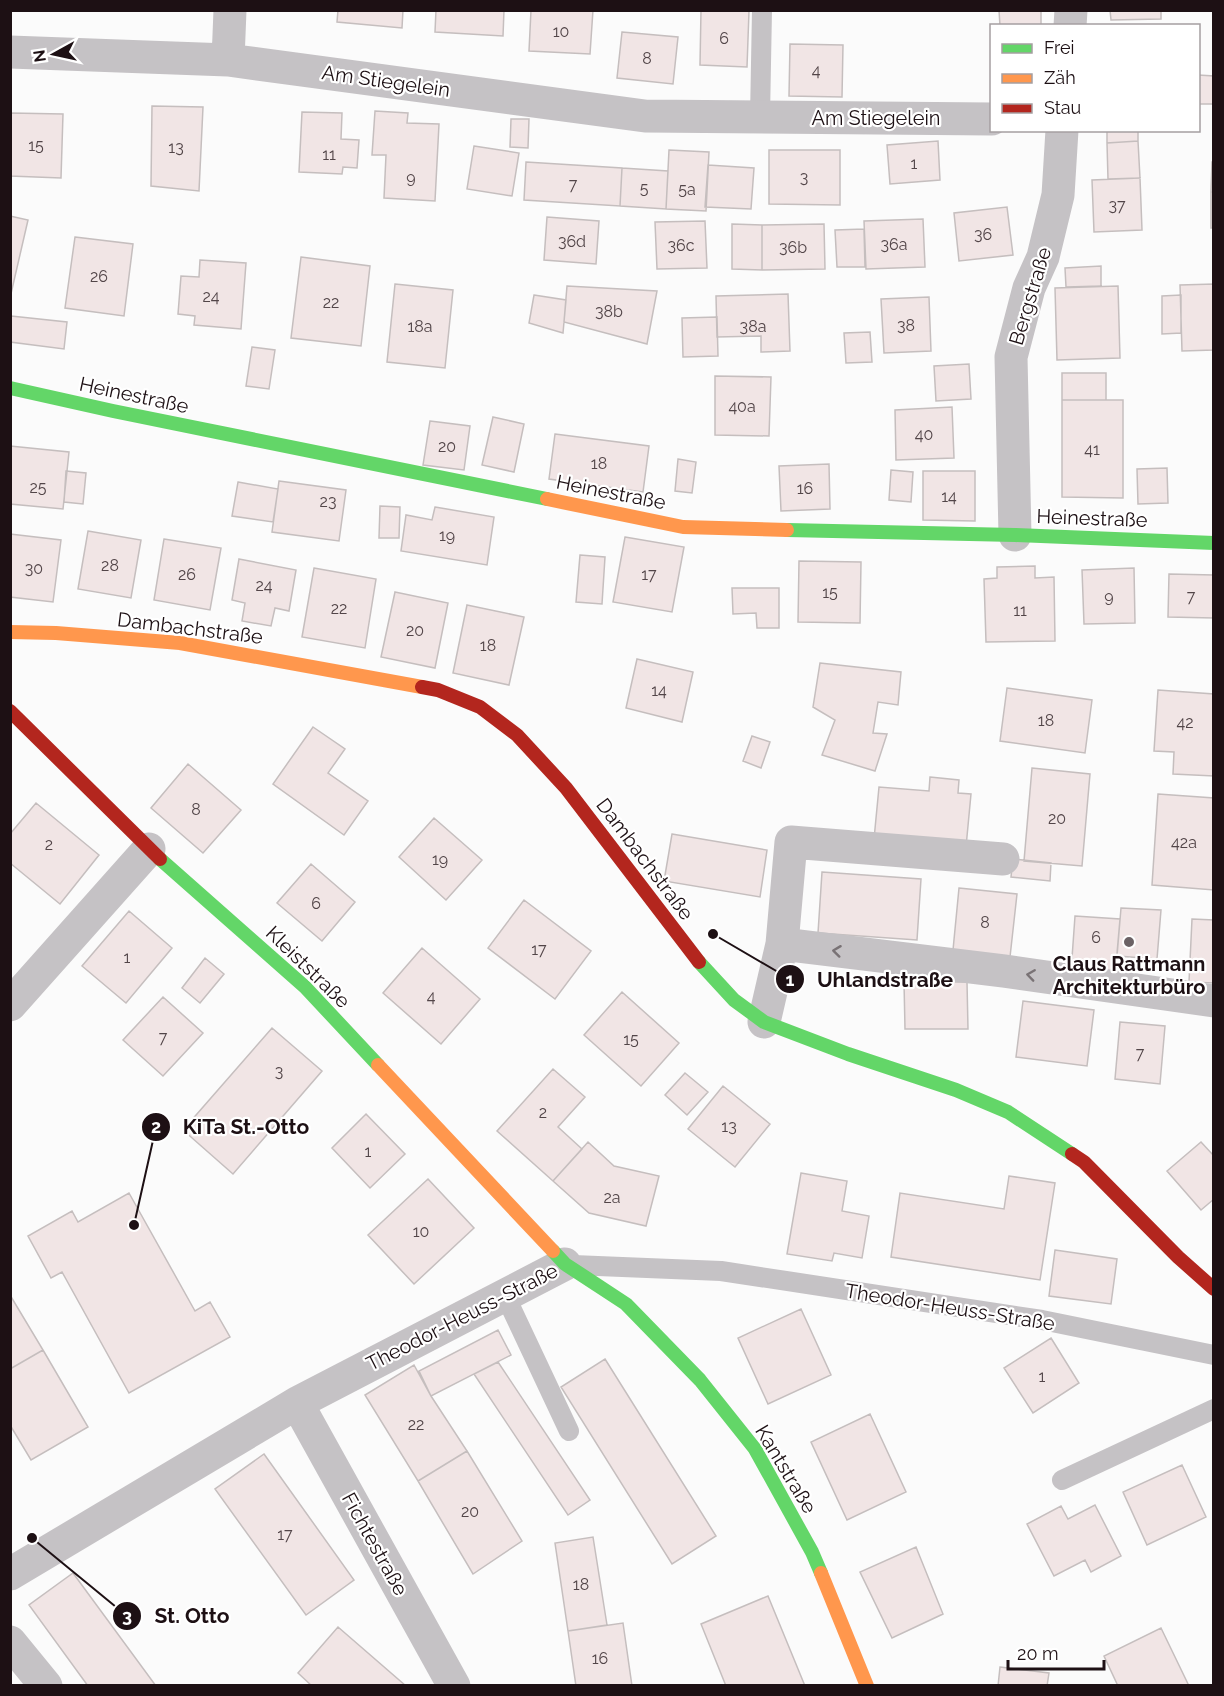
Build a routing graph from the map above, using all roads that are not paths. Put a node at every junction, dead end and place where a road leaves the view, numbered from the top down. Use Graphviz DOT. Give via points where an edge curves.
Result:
graph roads {
  1 [pos="230,10"];
  2 [pos="762,10"];
  3 [pos="10,52"];
  4 [pos="228,60"];
  5 [pos="760,117"];
  6 [pos="990,119"];
  7 [pos="1062,132"];
  8 [pos="10,388"];
  9 [pos="1015,535"];
  10 [pos="1214,543"];
  11 [pos="10,632"];
  12 [pos="10,711"];
  13 [pos="149,849"];
  14 [pos="1003,859"];
  15 [pos="782,944"];
  16 [pos="1214,1001"];
  17 [pos="10,1005"];
  18 [pos="764,1022"];
  19 [pos="565,1264"];
  20 [pos="1214,1289"];
  21 [pos="505,1295"];
  22 [pos="1214,1355"];
  23 [pos="297,1403"];
  24 [pos="1214,1409"];
  25 [pos="569,1431"];
  26 [pos="1062,1480"];
  27 [pos="10,1574"];
  28 [pos="10,1642"];
  29 [pos="46,1686"];
  30 [pos="454,1686"];
  31 [pos="867,1686"];
  1 -- 4 [label="street"];
  2 -- 5 [label="lane"];
  3 -- 4 [label="street, Am Stiegelein"];
  4 -- 5 [label="street, Am Stiegelein" via="645,116"];
  5 -- 6 [label="street, Am Stiegelein"];
  7 -- 9 [label="street, Bergstraße" via="1058,195 1011,357"];
  8 -- 9 [label="street, Heinestraße" via="683,527"];
  9 -- 10 [label="street, Heinestraße"];
  11 -- 18 [label="street, Dambachstraße" via="180,643 438,690 480,707 517,735 566,788 699,962 734,1000"];
  12 -- 13 [label="street, Kleiststraße"];
  13 -- 17 [label="street"];
  13 -- 19 [label="street, Kleiststraße" via="305,987"];
  14 -- 15 [label="street" via="791,842"];
  16 -- 15 [label="street, one-way"];
  15 -- 18 [label="street"];
  18 -- 20 [label="street, Dambachstraße" via="1008,1112 1084,1162"];
  19 -- 21 [label="street, Theodor-Heuss-Straße"];
  19 -- 22 [label="lane, Theodor-Heuss-Straße" via="721,1271 1042,1320"];
  19 -- 31 [label="street, Kantstraße" via="626,1304 700,1380 755,1449 812,1552"];
  21 -- 23 [label="street, Theodor-Heuss-Straße"];
  21 -- 25 [label="lane"];
  23 -- 27 [label="street, Theodor-Heuss-Straße"];
  23 -- 30 [label="street, Fichtestraße"];
  24 -- 26 [label="lane"];
  28 -- 29 [label="street"];
}
